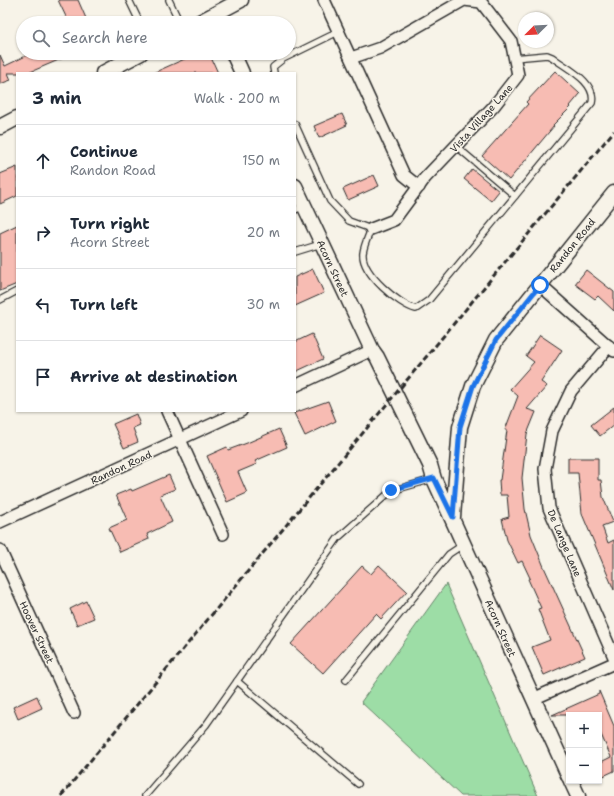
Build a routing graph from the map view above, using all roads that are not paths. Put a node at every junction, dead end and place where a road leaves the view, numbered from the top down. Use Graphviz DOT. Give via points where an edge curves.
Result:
graph roads {
  1 [pos="129,0"];
  2 [pos="169,0"];
  3 [pos="241,0"];
  4 [pos="324,0"];
  5 [pos="137,16"];
  6 [pos="177,16"];
  7 [pos="221,16"];
  8 [pos="338,32"];
  9 [pos="296,52"];
  10 [pos="351,58"];
  11 [pos="514,58"];
  12 [pos="128,60"];
  13 [pos="236,60"];
  14 [pos="281,60"];
  15 [pos="105,72"];
  16 [pos="242,72"];
  17 [pos="274,72"];
  18 [pos="16,119"];
  19 [pos="296,126"];
  20 [pos="0,127"];
  21 [pos="456,146"];
  22 [pos="419,187"];
  23 [pos="296,190"];
  24 [pos="614,193"];
  25 [pos="515,196"];
  26 [pos="300,208"];
  27 [pos="371,229"];
  28 [pos="322,244"];
  29 [pos="296,252"];
  30 [pos="540,285"];
  31 [pos="16,292"];
  32 [pos="0,300"];
  33 [pos="612,349"];
  34 [pos="372,350"];
  35 [pos="296,386"];
  36 [pos="167,412"];
  37 [pos="240,412"];
  38 [pos="180,440"];
  39 [pos="434,478"];
  40 [pos="453,517"];
  41 [pos="0,522"];
  42 [pos="223,534"];
  43 [pos="464,544"];
  44 [pos="0,550"];
  45 [pos="614,656"];
  46 [pos="614,663"];
  47 [pos="346,680"];
  48 [pos="237,681"];
  49 [pos="533,699"];
  50 [pos="74,713"];
  51 [pos="566,770"];
  52 [pos="358,784"];
  53 [pos="572,784"];
  54 [pos="145,796"];
  55 [pos="578,796"];
  1 -- 5 [label="lane"];
  2 -- 6 [label="lane"];
  3 -- 7 [label="street"];
  4 -- 8 [label="street"];
  8 -- 9 [label="lane"];
  8 -- 10 [label="street"];
  10 -- 11 [label="street, Vista Village Lane" via="380,48 464,0 481,2 511,41"];
  10 -- 22 [label="street" via="404,175"];
  11 -- 21 [label="street, Vista Village Lane" via="518,75 493,107"];
  11 -- 25 [label="lane" via="547,55 552,57 586,83 592,90 593,97 592,103"];
  12 -- 15 [label="street"];
  13 -- 16 [label="street"];
  14 -- 17 [label="lane" via="273,67"];
  18 -- 20 [label="street"];
  19 -- 27 [label="lane" via="330,201 349,221"];
  21 -- 22 [label="street, Vista Village Lane"];
  21 -- 25 [label="lane"];
  22 -- 27 [label="street, Vista Village Lane" via="394,220"];
  23 -- 26 [label="street, Acorn Street"];
  24 -- 30 [label="street, Randon Road"];
  25 -- 27 [label="lane" via="429,300 416,309 409,308 378,283 365,265 363,254"];
  26 -- 28 [label="street, Acorn Street"];
  28 -- 29 [label="lane"];
  28 -- 34 [label="street, Acorn Street"];
  30 -- 33 [label="street"];
  30 -- 40 [label="street, Randon Road" via="496,340 473,386 460,427"];
  31 -- 32 [label="lane"];
  33 -- 45 [label="street, De Lange Lane" via="571,392 552,431 546,469 549,508"];
  34 -- 35 [label="street"];
  34 -- 39 [label="street, Acorn Street" via="430,465"];
  36 -- 38 [label="street"];
  37 -- 38 [label="street, Randon Road"];
  38 -- 41 [label="street, Randon Road"];
  38 -- 42 [label="street"];
  39 -- 40 [label="street, Acorn Street"];
  39 -- 48 [label="lane" via="391,490 338,538"];
  40 -- 43 [label="street, Acorn Street"];
  43 -- 47 [label="lane" via="449,554"];
  43 -- 49 [label="street, Acorn Street"];
  44 -- 50 [label="street, Hoover Street"];
  46 -- 49 [label="street"];
  48 -- 52 [label="lane"];
  48 -- 54 [label="lane" via="206,725"];
  49 -- 51 [label="street, Acorn Street"];
  53 -- 55 [label="street"];
}
